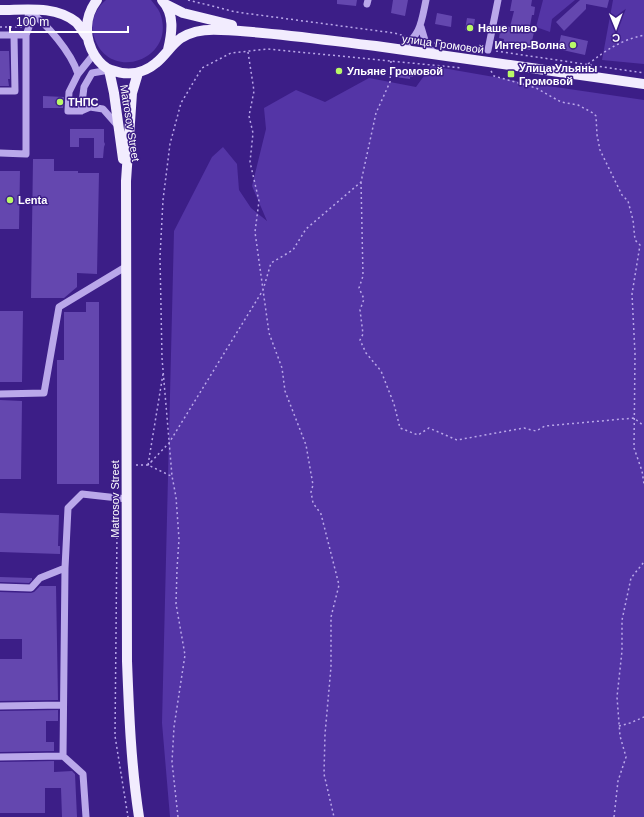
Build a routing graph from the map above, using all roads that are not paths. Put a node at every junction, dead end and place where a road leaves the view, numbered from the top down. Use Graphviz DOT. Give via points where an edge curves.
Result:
graph roads {
  1 [pos="97,0"];
  2 [pos="426,0"];
  3 [pos="498,0"];
  4 [pos="164,3"];
  5 [pos="0,10"];
  6 [pos="28,10"];
  7 [pos="421,27"];
  8 [pos="262,32"];
  9 [pos="26,34"];
  10 [pos="0,35"];
  11 [pos="14,35"];
  12 [pos="87,37"];
  13 [pos="168,50"];
  14 [pos="401,50"];
  15 [pos="488,50"];
  16 [pos="94,54"];
  17 [pos="437,55"];
  18 [pos="109,70"];
  19 [pos="138,73"];
  20 [pos="78,74"];
  21 [pos="644,84"];
  22 [pos="0,91"];
  23 [pos="81,111"];
  24 [pos="119,127"];
  25 [pos="0,153"];
  26 [pos="126,181"];
  27 [pos="127,266"];
  28 [pos="0,394"];
  29 [pos="127,499"];
  30 [pos="65,568"];
  31 [pos="0,587"];
  32 [pos="63,705"];
  33 [pos="0,706"];
  34 [pos="0,756"];
  35 [pos="63,756"];
  36 [pos="86,817"];
  37 [pos="139,817"];
  1 -- 12 [label="main road" via="87,21"];
  2 -- 7 [label="lane"];
  3 -- 15 [label="lane"];
  4 -- 8 [label="main road, улица Громовой" via="183,13"];
  4 -- 13 [label="main road" via="172,21"];
  5 -- 6 [label="main road"];
  6 -- 9 [label="lane" via="29,27"];
  6 -- 12 [label="main road" via="48,10 64,14 77,23"];
  6 -- 20 [label="lane" via="38,17 62,46"];
  7 -- 14 [label="lane"];
  7 -- 17 [label="lane" via="427,47"];
  8 -- 13 [label="main road, улица Громовой" via="213,29 196,31 180,39"];
  8 -- 14 [label="main road, улица Громовой"];
  9 -- 11 [label="lane"];
  9 -- 25 [label="lane" via="26,154"];
  10 -- 11 [label="lane"];
  11 -- 22 [label="lane" via="15,91"];
  12 -- 16 [label="main road"];
  13 -- 19 [label="main road, улица Громовой" via="155,64"];
  14 -- 17 [label="main road, улица Громовой"];
  16 -- 18 [label="main road" via="98,62"];
  16 -- 20 [label="lane"];
  17 -- 21 [label="main road, улица Громовой"];
  18 -- 19 [label="main road" via="122,74"];
  18 -- 23 [label="lane" via="92,73 84,86"];
  18 -- 24 [label="main road, Matrosov Street"];
  19 -- 26 [label="main road, Matrosov Street" via="132,93"];
  20 -- 23 [label="lane" via="69,92 68,111"];
  23 -- 24 [label="lane" via="90,107 103,109"];
  24 -- 26 [label="main road, Matrosov Street"];
  26 -- 27 [label="main road, Matrosov Street"];
  27 -- 28 [label="lane" via="59,307 44,393"];
  27 -- 29 [label="main road, Matrosov Street"];
  29 -- 30 [label="lane" via="82,494 68,508"];
  29 -- 37 [label="main road, Matrosov Street" via="129,726"];
  30 -- 31 [label="lane" via="40,578 31,588"];
  30 -- 32 [label="lane"];
  32 -- 33 [label="lane"];
  32 -- 35 [label="lane"];
  34 -- 35 [label="lane"];
  35 -- 36 [label="lane" via="83,774"];
}
